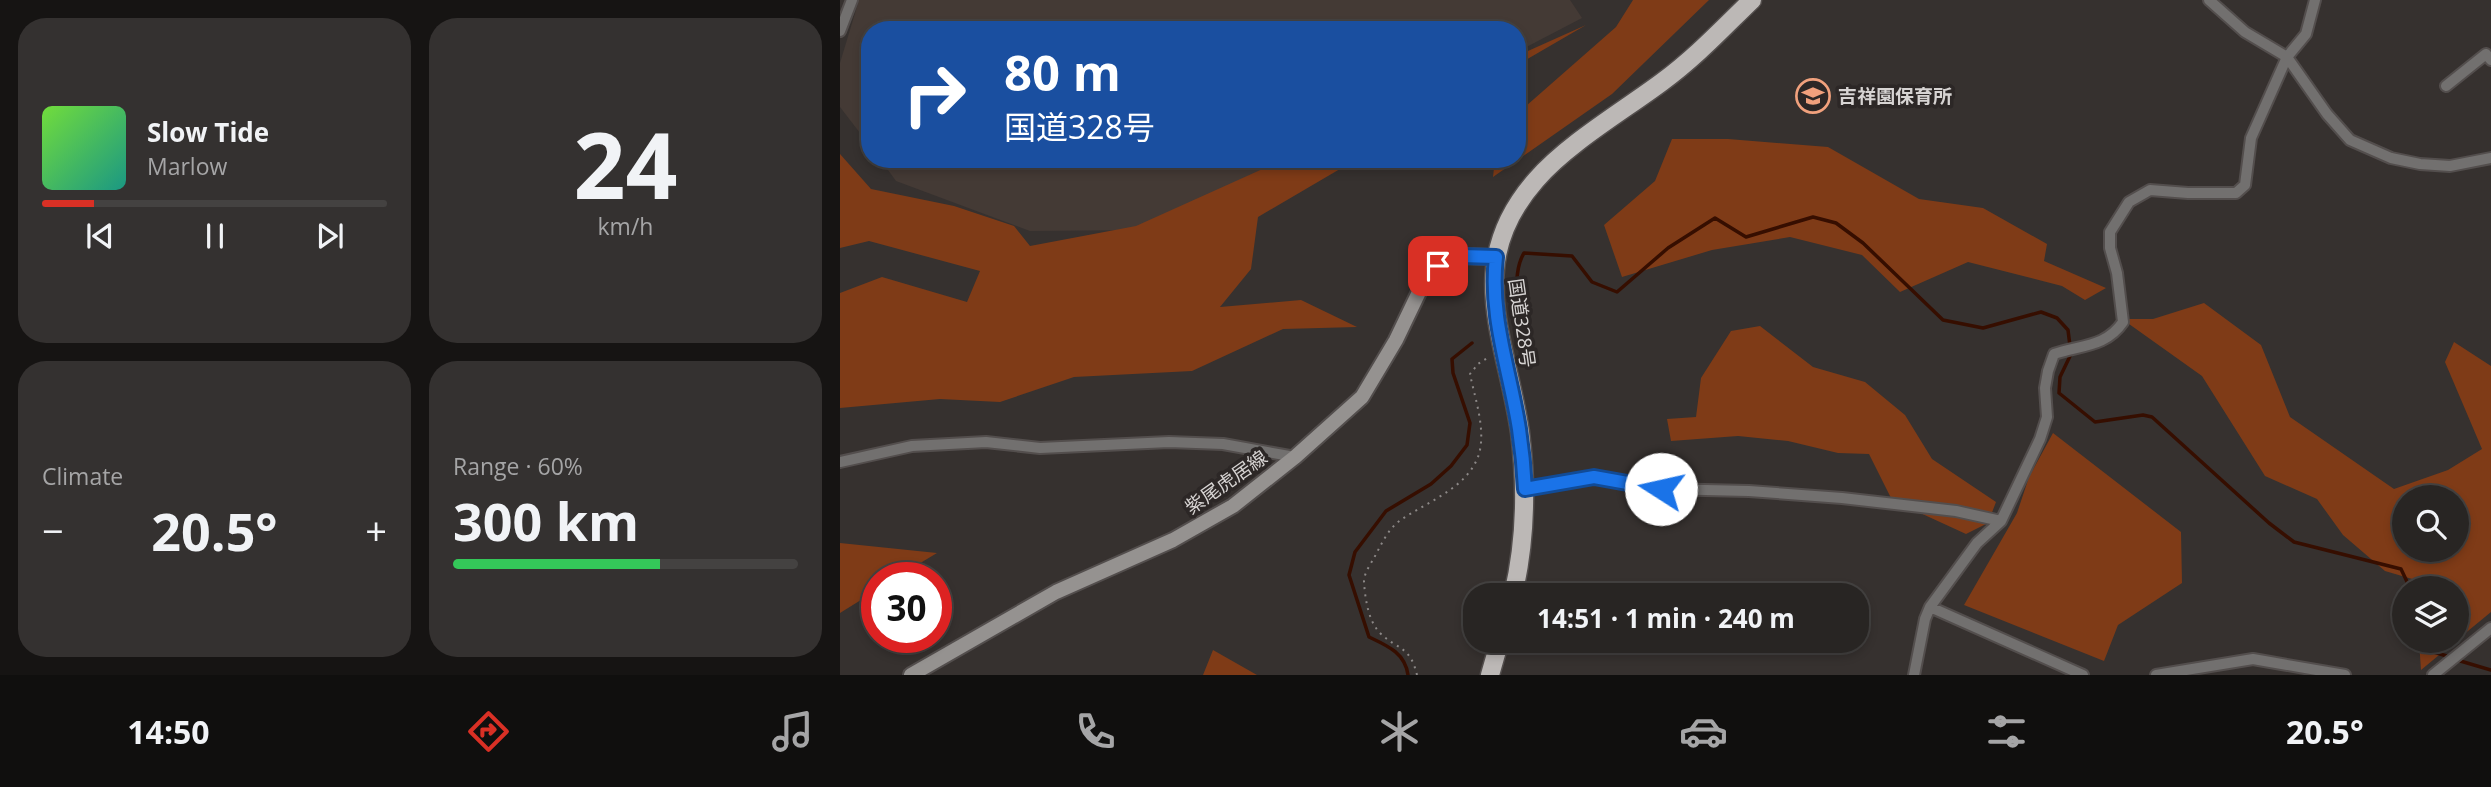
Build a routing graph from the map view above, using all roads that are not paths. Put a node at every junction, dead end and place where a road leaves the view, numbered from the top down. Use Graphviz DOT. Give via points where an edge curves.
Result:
graph roads {
  1 [pos="852,0"];
  2 [pos="1752,0"];
  3 [pos="2209,0"];
  4 [pos="2315,0"];
  5 [pos="840,31"];
  6 [pos="2287,57"];
  7 [pos="2491,60"];
  8 [pos="2446,86"];
  9 [pos="2491,159"];
  10 [pos="1496,257"];
  11 [pos="1295,457"];
  12 [pos="840,462"];
  13 [pos="1525,489"];
  14 [pos="2001,521"];
  15 [pos="1516,583"];
  16 [pos="1930,607"];
  17 [pos="2491,628"];
  18 [pos="1496,653"];
  19 [pos="911,675"];
  20 [pos="1490,675"];
  21 [pos="1914,675"];
  22 [pos="2083,675"];
  23 [pos="2156,675"];
  24 [pos="2345,675"];
  25 [pos="2432,675"];
  1 -- 5 [label="street"];
  2 -- 10 [label="highway, 国道328号" via="1665,80 1537,179 1517,204"];
  3 -- 6 [label="street" via="2245,32"];
  4 -- 6 [label="street" via="2306,34"];
  6 -- 9 [label="street" via="2350,140 2391,158 2420,164 2450,166"];
  6 -- 14 [label="street" via="2251,138 2245,186 2236,193 2150,190 2129,202 2110,232 2123,323 2114,335 2095,344 2054,354 2045,388 2047,417"];
  7 -- 8 [label="street" via="2486,54"];
  10 -- 11 [label="main road, 紫尾虎居線" via="1461,256 1438,266 1420,290 1362,397"];
  10 -- 13 [label="highway, 国道328号" via="1493,283"];
  11 -- 12 [label="street" via="1223,443 1040,448 986,442 912,446"];
  11 -- 19 [label="main road, 紫尾虎居線" via="1233,506 1173,540 1055,592"];
  13 -- 14 [label="street" via="1594,477 1661,489 1842,498"];
  13 -- 15 [label="highway, 国道328号"];
  14 -- 16 [label="street" via="1977,544"];
  16 -- 21 [label="street"];
  16 -- 22 [label="street"];
  17 -- 25 [label="street"];
  18 -- 20 [label="highway"];
  23 -- 24 [label="street" via="2253,659"];
}
